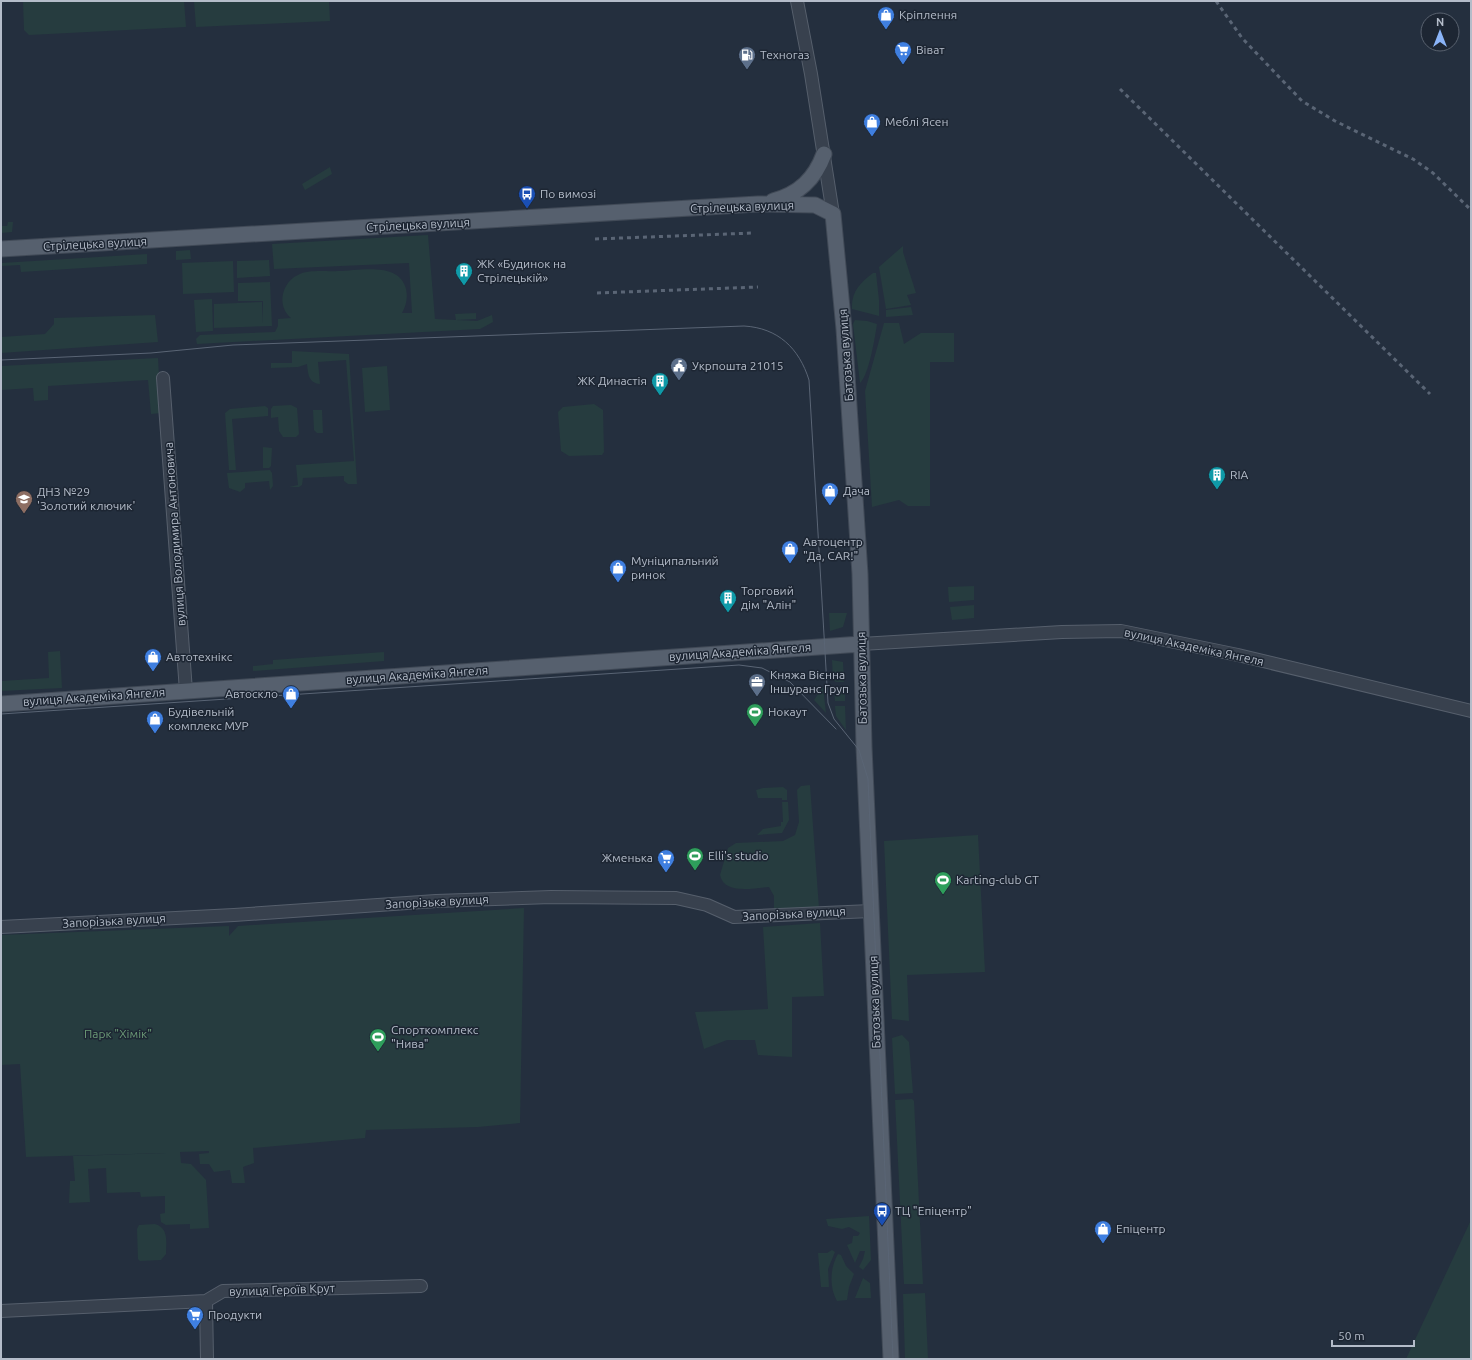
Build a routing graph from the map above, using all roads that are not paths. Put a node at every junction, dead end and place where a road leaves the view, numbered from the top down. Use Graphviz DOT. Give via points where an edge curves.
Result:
graph roads {
  1 [pos="797,1"];
  2 [pos="824,154"];
  3 [pos="758,204"];
  4 [pos="833,214"];
  5 [pos="1,249"];
  6 [pos="163,378"];
  7 [pos="861,644"];
  8 [pos="186,691"];
  9 [pos="1,704"];
  10 [pos="1471,711"];
  11 [pos="871,911"];
  12 [pos="1,927"];
  13 [pos="421,1286"];
  14 [pos="206,1301"];
  15 [pos="1,1311"];
  16 [pos="207,1359"];
  17 [pos="891,1359"];
  1 -- 2 [label="street, Батозька вулиця"];
  2 -- 3 [label="main road" via="817,171 801,189 790,195"];
  2 -- 4 [label="street, Батозька вулиця"];
  3 -- 4 [label="main road, Стрілецька вулиця" via="815,205"];
  3 -- 5 [label="main road, Стрілецька вулиця"];
  4 -- 7 [label="main road, Батозька вулиця" via="856,497"];
  6 -- 8 [label="street, вулиця Володимира Антоновича"];
  7 -- 8 [label="main road, вулиця Академіка Янгеля"];
  7 -- 10 [label="street, вулиця Академіка Янгеля" via="1122,631 1238,655"];
  7 -- 11 [label="main road, Батозька вулиця"];
  8 -- 9 [label="main road, вулиця Академіка Янгеля"];
  11 -- 12 [label="street, Запорізька вулиця" via="734,917 707,905 676,898 551,897 436,901"];
  11 -- 17 [label="main road, Батозька вулиця"];
  13 -- 14 [label="street, вулиця Героїв Крут" via="223,1291"];
  14 -- 15 [label="street, вулиця Героїв Крут"];
  14 -- 16 [label="street"];
}
